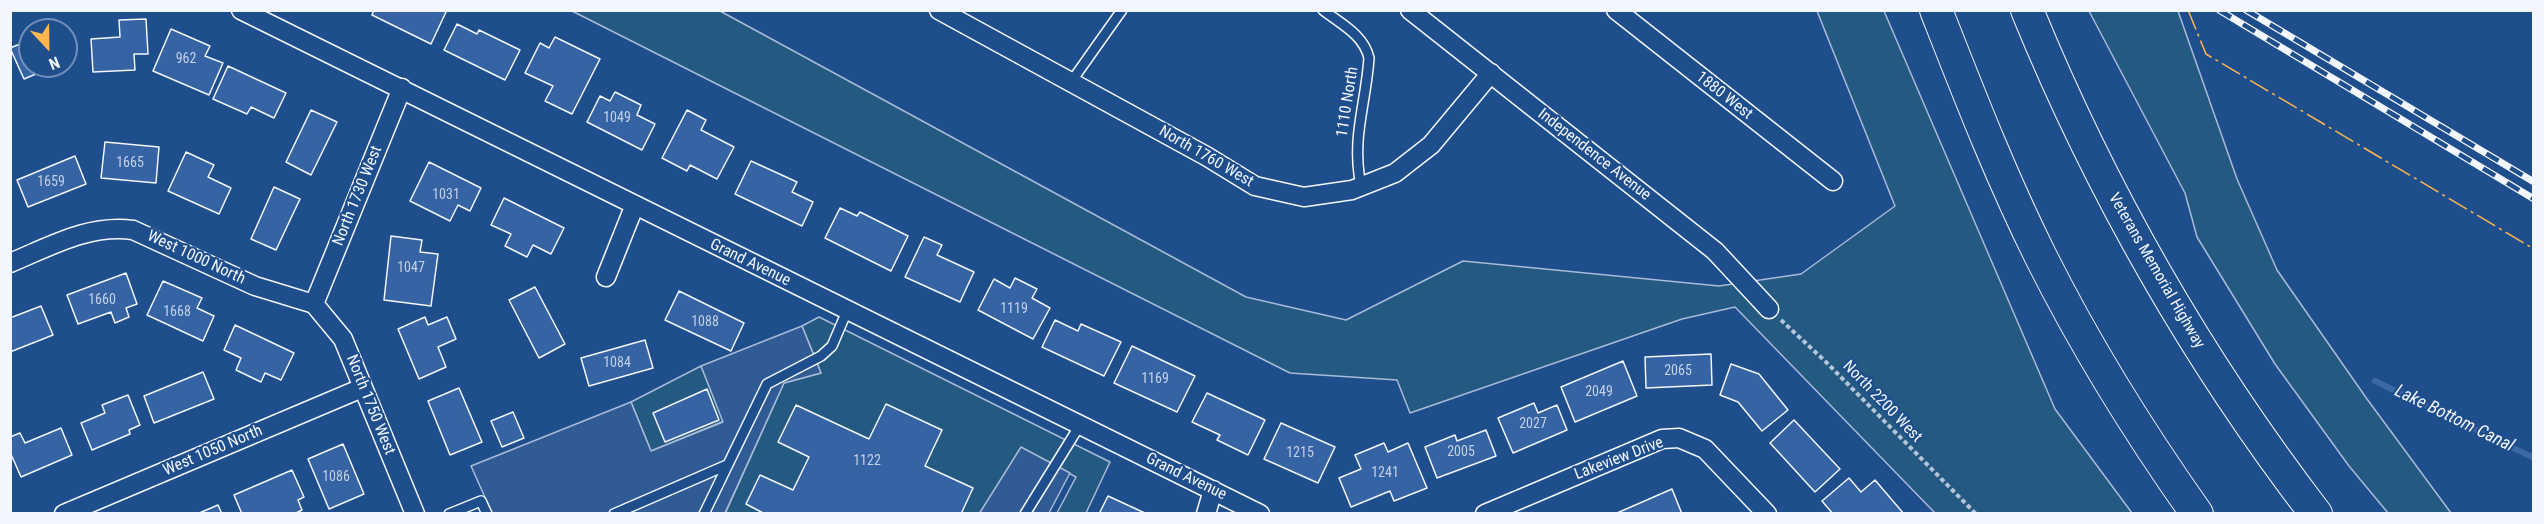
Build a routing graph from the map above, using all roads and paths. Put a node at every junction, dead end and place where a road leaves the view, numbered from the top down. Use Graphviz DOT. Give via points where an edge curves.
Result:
graph roads {
  1 [pos="241,10"];
  2 [pos="939,10"];
  3 [pos="1122,10"];
  4 [pos="1323,10"];
  5 [pos="1410,10"];
  6 [pos="1616,10"];
  7 [pos="1936,10"];
  8 [pos="2027,10"];
  9 [pos="1491,73"];
  10 [pos="1071,82"];
  11 [pos="402,88"];
  12 [pos="1833,182"];
  13 [pos="1361,186"];
  14 [pos="634,207"];
  15 [pos="10,262"];
  16 [pos="606,277"];
  17 [pos="314,304"];
  18 [pos="1769,309"];
  19 [pos="847,311"];
  20 [pos="362,388"];
  21 [pos="1080,425"];
  22 [pos="727,465"];
  23 [pos="1213,490"];
  24 [pos="64,513"];
  25 [pos="416,513"];
  26 [pos="449,513"];
  27 [pos="487,513"];
  28 [pos="614,513"];
  29 [pos="704,513"];
  30 [pos="1025,513"];
  31 [pos="1206,513"];
  32 [pos="1260,513"];
  33 [pos="1485,513"];
  34 [pos="1767,513"];
  35 [pos="1976,513"];
  36 [pos="2197,513"];
  37 [pos="2316,513"];
  1 -- 11 [label="street, Grand Avenue"];
  2 -- 10 [label="street, North 1760 West"];
  3 -- 10 [label="lane"];
  4 -- 13 [label="lane, 1110 North" via="1367,47 1369,58 1357,126 1356,160"];
  5 -- 9 [label="street, Independence Avenue"];
  6 -- 12 [label="street, 1880 West"];
  7 -- 36 [label="highway" via="2003,175 2046,267 2099,366"];
  8 -- 37 [label="highway, Veterans Memorial Highway" via="2080,132 2147,261 2221,382"];
  9 -- 13 [label="street, North 1760 West" via="1431,145 1395,173"];
  9 -- 18 [label="street, Independence Avenue" via="1715,251"];
  10 -- 13 [label="street, North 1760 West" via="1255,186 1304,197"];
  11 -- 14 [label="street, Grand Avenue"];
  11 -- 17 [label="street, North 1730 West"];
  14 -- 16 [label="street"];
  14 -- 19 [label="street, Grand Avenue"];
  15 -- 17 [label="street, West 1000 North" via="89,230 124,229 154,238 255,286"];
  17 -- 20 [label="street, North 1750 West" via="343,339"];
  18 -- 35 [label="path, North 2200 West"];
  19 -- 21 [label="street, Grand Avenue"];
  19 -- 22 [label="lane" via="832,346 821,356 766,384"];
  20 -- 24 [label="street, West 1050 North"];
  20 -- 25 [label="street, North 1750 West"];
  21 -- 23 [label="street, Grand Avenue"];
  21 -- 30 [label="lane"];
  22 -- 28 [label="lane"];
  22 -- 29 [label="lane"];
  23 -- 31 [label="street"];
  23 -- 32 [label="street, Grand Avenue"];
  26 -- 27 [label="lane" via="481,501"];
  33 -- 34 [label="street, Lakeview Drive" via="1662,439 1679,438 1705,449"];
}
